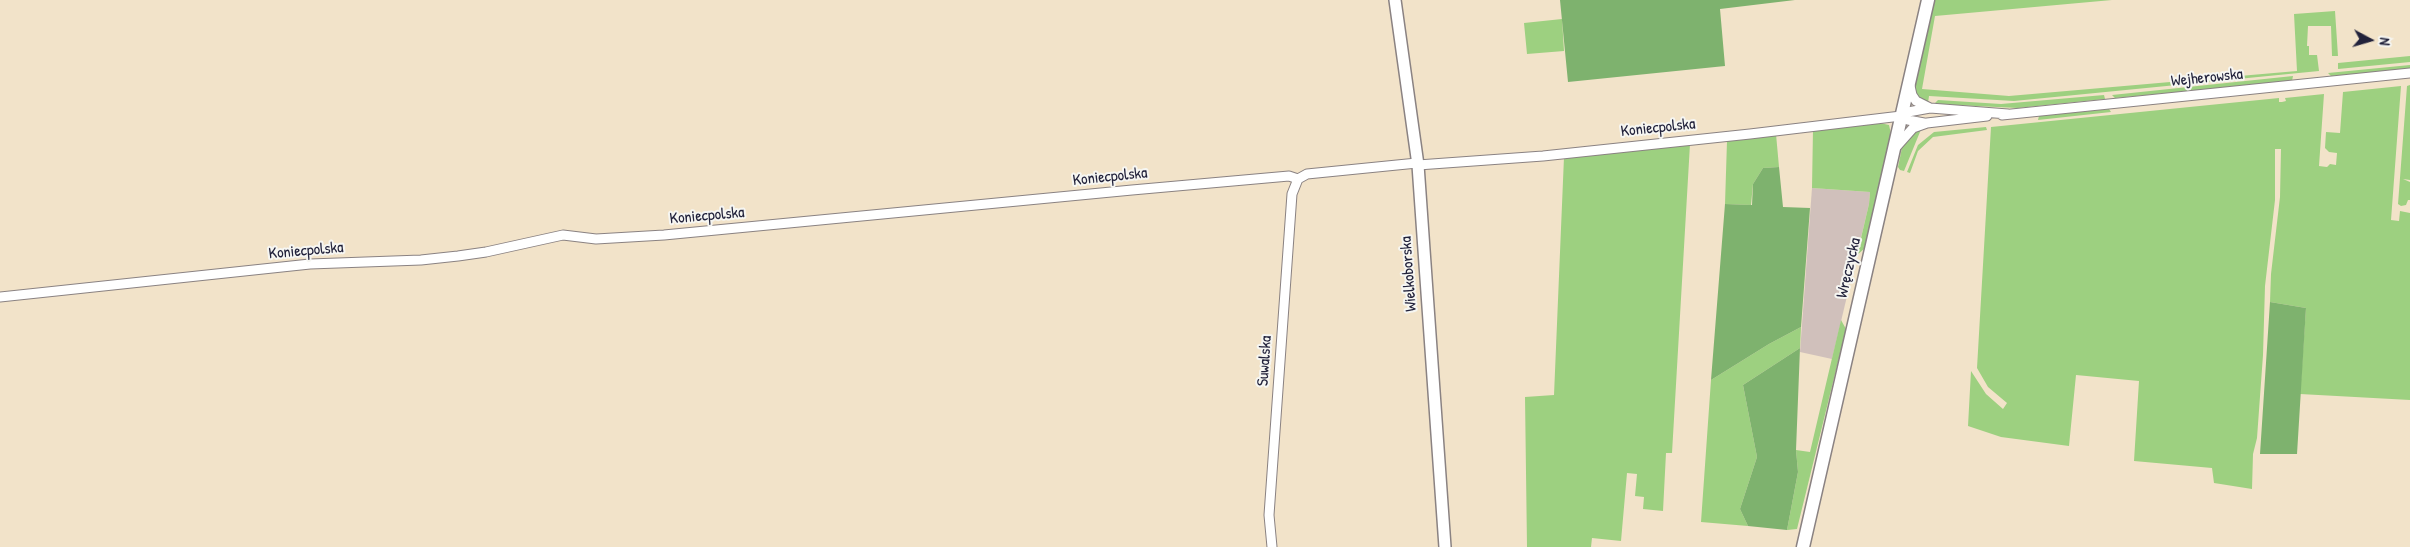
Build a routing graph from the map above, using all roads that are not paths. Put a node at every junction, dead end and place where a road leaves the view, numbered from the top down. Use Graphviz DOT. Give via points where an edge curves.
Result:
graph roads {
  1 [pos="1395,0"];
  2 [pos="1928,0"];
  3 [pos="2410,73"];
  4 [pos="1909,81"];
  5 [pos="1930,108"];
  6 [pos="2008,114"];
  7 [pos="1901,116"];
  8 [pos="1927,123"];
  9 [pos="1893,152"];
  10 [pos="1417,164"];
  11 [pos="1298,179"];
  12 [pos="0,297"];
  13 [pos="1803,546"];
  14 [pos="1272,547"];
  15 [pos="1445,547"];
  1 -- 10 [label="street, Wielkoborska"];
  2 -- 4 [label="main road, Wręczycka"];
  3 -- 6 [label="street, Wejherowska"];
  4 -- 5 [label="street" via="1916,102"];
  4 -- 7 [label="main road, Wręczycka"];
  5 -- 6 [label="street, Wejherowska"];
  5 -- 7 [label="street, Wejherowska"];
  6 -- 8 [label="street, Wejherowska"];
  7 -- 8 [label="street"];
  7 -- 9 [label="main road, Wręczycka"];
  7 -- 10 [label="street, Koniecpolska" via="1544,156"];
  8 -- 9 [label="street" via="1908,131"];
  9 -- 13 [label="main road, Wręczycka"];
  10 -- 11 [label="street, Koniecpolska" via="1307,174"];
  10 -- 15 [label="street, Wielkoborska"];
  11 -- 12 [label="street, Koniecpolska" via="1289,176 664,235 596,239 563,235 458,256 310,264"];
  11 -- 14 [label="street, Suwalska" via="1292,194 1269,505"];
}
